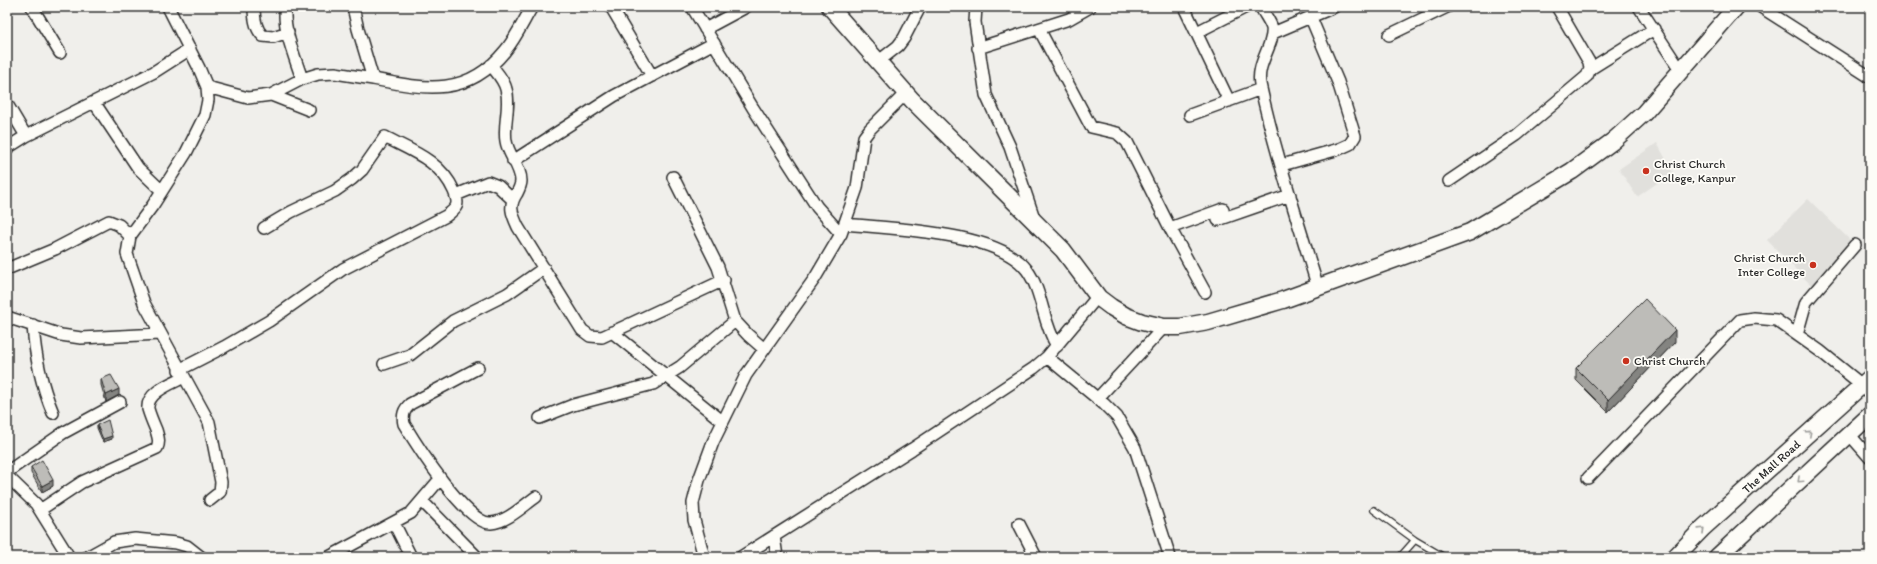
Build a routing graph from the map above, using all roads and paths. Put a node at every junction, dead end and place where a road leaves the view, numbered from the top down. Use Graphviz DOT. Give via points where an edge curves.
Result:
graph roads {
  1 [pos="32,7"];
  2 [pos="168,7"];
  3 [pos="254,7"];
  4 [pos="286,7"];
  5 [pos="354,7"];
  6 [pos="532,7"];
  7 [pos="611,7"];
  8 [pos="692,7"];
  9 [pos="746,7"];
  10 [pos="830,7"];
  11 [pos="920,7"];
  12 [pos="976,7"];
  13 [pos="1090,7"];
  14 [pos="1184,7"];
  15 [pos="1246,7"];
  16 [pos="1261,7"];
  17 [pos="1334,7"];
  18 [pos="1447,7"];
  19 [pos="1557,7"];
  20 [pos="1639,7"];
  21 [pos="1736,7"];
  22 [pos="1761,7"];
  23 [pos="1311,18"];
  24 [pos="705,29"];
  25 [pos="1039,29"];
  26 [pos="1654,29"];
  27 [pos="288,32"];
  28 [pos="1196,32"];
  29 [pos="1273,33"];
  30 [pos="1389,35"];
  31 [pos="714,43"];
  32 [pos="978,48"];
  33 [pos="190,49"];
  34 [pos="60,53"];
  35 [pos="879,61"];
  36 [pos="492,65"];
  37 [pos="1590,69"];
  38 [pos="1681,71"];
  39 [pos="652,76"];
  40 [pos="1870,77"];
  41 [pos="302,79"];
  42 [pos="373,79"];
  43 [pos="207,87"];
  44 [pos="1261,89"];
  45 [pos="906,93"];
  46 [pos="271,95"];
  47 [pos="1229,101"];
  48 [pos="94,102"];
  49 [pos="7,104"];
  50 [pos="309,110"];
  51 [pos="1190,115"];
  52 [pos="26,136"];
  53 [pos="7,148"];
  54 [pos="513,161"];
  55 [pos="1282,165"];
  56 [pos="673,177"];
  57 [pos="1449,181"];
  58 [pos="162,191"];
  59 [pos="456,195"];
  60 [pos="1290,195"];
  61 [pos="512,199"];
  62 [pos="1223,209"];
  63 [pos="1218,220"];
  64 [pos="1035,223"];
  65 [pos="264,228"];
  66 [pos="1170,228"];
  67 [pos="843,229"];
  68 [pos="130,236"];
  69 [pos="1855,245"];
  70 [pos="544,268"];
  71 [pos="7,269"];
  72 [pos="724,280"];
  73 [pos="1318,288"];
  74 [pos="1205,292"];
  75 [pos="1098,296"];
  76 [pos="7,317"];
  77 [pos="735,321"];
  78 [pos="33,326"];
  79 [pos="1164,328"];
  80 [pos="612,332"];
  81 [pos="160,334"];
  82 [pos="1797,334"];
  83 [pos="1057,346"];
  84 [pos="764,348"];
  85 [pos="1047,357"];
  86 [pos="384,364"];
  87 [pos="478,368"];
  88 [pos="182,373"];
  89 [pos="665,376"];
  90 [pos="1866,381"];
  91 [pos="1097,399"];
  92 [pos="120,402"];
  93 [pos="53,413"];
  94 [pos="1870,415"];
  95 [pos="540,418"];
  96 [pos="722,421"];
  97 [pos="1849,434"];
  98 [pos="1870,458"];
  99 [pos="7,472"];
  100 [pos="7,476"];
  101 [pos="1588,478"];
  102 [pos="440,479"];
  103 [pos="536,497"];
  104 [pos="210,500"];
  105 [pos="422,501"];
  106 [pos="40,510"];
  107 [pos="1374,510"];
  108 [pos="394,524"];
  109 [pos="1019,524"];
  110 [pos="774,536"];
  111 [pos="1415,540"];
  112 [pos="69,557"];
  113 [pos="87,557"];
  114 [pos="202,557"];
  115 [pos="329,557"];
  116 [pos="411,557"];
  117 [pos="477,557"];
  118 [pos="704,557"];
  119 [pos="741,557"];
  120 [pos="777,557"];
  121 [pos="1036,557"];
  122 [pos="1170,557"];
  123 [pos="1400,557"];
  124 [pos="1444,557"];
  125 [pos="1675,557"];
  126 [pos="1717,557"];
  1 -- 34 [label="street"];
  2 -- 33 [label="street"];
  3 -- 27 [label="street" via="258,30 263,36 273,37"];
  4 -- 27 [label="street"];
  5 -- 42 [label="street"];
  6 -- 36 [label="street" via="505,51"];
  7 -- 39 [label="street"];
  8 -- 24 [label="street"];
  9 -- 24 [label="street"];
  10 -- 35 [label="street"];
  11 -- 35 [label="street" via="898,46"];
  12 -- 32 [label="street"];
  13 -- 25 [label="street" via="1068,19"];
  14 -- 28 [label="street"];
  15 -- 28 [label="street"];
  16 -- 29 [label="street"];
  17 -- 23 [label="street"];
  18 -- 30 [label="street"];
  19 -- 37 [label="street" via="1585,52"];
  20 -- 26 [label="street"];
  21 -- 38 [label="street"];
  22 -- 40 [label="street"];
  23 -- 29 [label="street"];
  23 -- 55 [label="street" via="1338,82 1354,136 1350,144 1339,149"];
  24 -- 31 [label="street"];
  25 -- 32 [label="street"];
  25 -- 66 [label="street" via="1091,127 1117,133 1127,142"];
  26 -- 37 [label="street"];
  26 -- 38 [label="street"];
  27 -- 41 [label="street"];
  28 -- 47 [label="street"];
  29 -- 44 [label="street" via="1260,68"];
  31 -- 39 [label="street"];
  31 -- 67 [label="street" via="817,208"];
  32 -- 64 [label="street" via="986,95 1010,146"];
  33 -- 43 [label="street"];
  33 -- 48 [label="street" via="154,72"];
  35 -- 45 [label="street"];
  36 -- 42 [label="street" via="458,84 438,87 417,88"];
  36 -- 54 [label="street" via="506,89 506,140"];
  37 -- 57 [label="street" via="1581,82 1518,135"];
  38 -- 73 [label="street" via="1644,114 1613,141 1572,171 1470,232"];
  39 -- 54 [label="street" via="614,96"];
  41 -- 42 [label="street" via="327,72"];
  41 -- 46 [label="street"];
  43 -- 46 [label="street" via="248,98"];
  43 -- 58 [label="street" via="205,115 186,153"];
  44 -- 47 [label="street"];
  44 -- 55 [label="street"];
  45 -- 64 [label="street"];
  45 -- 67 [label="street" via="864,137 857,188"];
  46 -- 50 [label="street"];
  47 -- 51 [label="street"];
  48 -- 52 [label="street"];
  48 -- 58 [label="street" via="138,168"];
  49 -- 52 [label="street"];
  52 -- 53 [label="street"];
  54 -- 61 [label="street" via="521,181"];
  55 -- 60 [label="street"];
  56 -- 72 [label="street"];
  58 -- 68 [label="street"];
  59 -- 61 [label="street" via="488,182 498,186"];
  59 -- 65 [label="street" via="444,173 430,160 385,137 352,180"];
  59 -- 88 [label="street" via="457,206 446,216 343,269 269,321"];
  60 -- 63 [label="street"];
  60 -- 73 [label="street"];
  61 -- 70 [label="street" via="511,212"];
  62 -- 66 [label="street"];
  64 -- 75 [label="street" via="1063,250"];
  66 -- 74 [label="street"];
  67 -- 83 [label="street" via="952,236 1008,254 1026,270 1034,282 1047,328"];
  67 -- 84 [label="street" via="815,278"];
  68 -- 71 [label="street" via="119,225 109,220 55,249"];
  68 -- 81 [label="street" via="127,254 132,274"];
  69 -- 82 [label="street" via="1806,302"];
  70 -- 80 [label="street" via="582,330 594,338"];
  70 -- 86 [label="street" via="506,294 453,321 410,355"];
  72 -- 77 [label="street"];
  72 -- 80 [label="street"];
  73 -- 79 [label="street" via="1208,322"];
  75 -- 79 [label="street" via="1111,308 1126,316"];
  75 -- 83 [label="street"];
  76 -- 78 [label="street"];
  77 -- 84 [label="street"];
  77 -- 89 [label="street" via="680,367"];
  78 -- 81 [label="street" via="81,338"];
  78 -- 93 [label="street" via="38,369 43,390"];
  79 -- 91 [label="street"];
  80 -- 89 [label="street"];
  81 -- 88 [label="street"];
  82 -- 90 [label="street"];
  82 -- 101 [label="street" via="1776,320 1740,320"];
  83 -- 85 [label="street"];
  84 -- 96 [label="street" via="746,375"];
  85 -- 91 [label="street"];
  85 -- 110 [label="street" via="912,449"];
  87 -- 102 [label="street" via="410,404 402,416 404,424"];
  88 -- 104 [label="street" via="209,422 213,439 221,487 217,495"];
  88 -- 106 [label="street" via="152,396 149,402 148,408 159,440 157,448 82,482"];
  89 -- 95 [label="street" via="653,384 573,405"];
  89 -- 96 [label="street"];
  125 -- 90 [label="street, The Mall Road, one-way" via="1703,528"];
  91 -- 122 [label="street" via="1116,417 1135,448"];
  92 -- 99 [label="street" via="63,433"];
  94 -- 97 [label="street"];
  96 -- 118 [label="street" via="698,480 693,503 694,520"];
  97 -- 98 [label="street"];
  97 -- 126 [label="street, one-way"];
  100 -- 106 [label="street"];
  102 -- 103 [label="street" via="476,518 491,524 503,520"];
  102 -- 105 [label="street"];
  105 -- 108 [label="street" via="411,513"];
  105 -- 117 [label="street"];
  106 -- 112 [label="street"];
  107 -- 111 [label="lane"];
  108 -- 115 [label="street"];
  108 -- 116 [label="street"];
  109 -- 121 [label="street"];
  110 -- 119 [label="street"];
  110 -- 120 [label="street"];
  111 -- 123 [label="lane"];
  111 -- 124 [label="lane"];
  113 -- 114 [label="street" via="114,542 135,539 176,543 187,546"];
}
